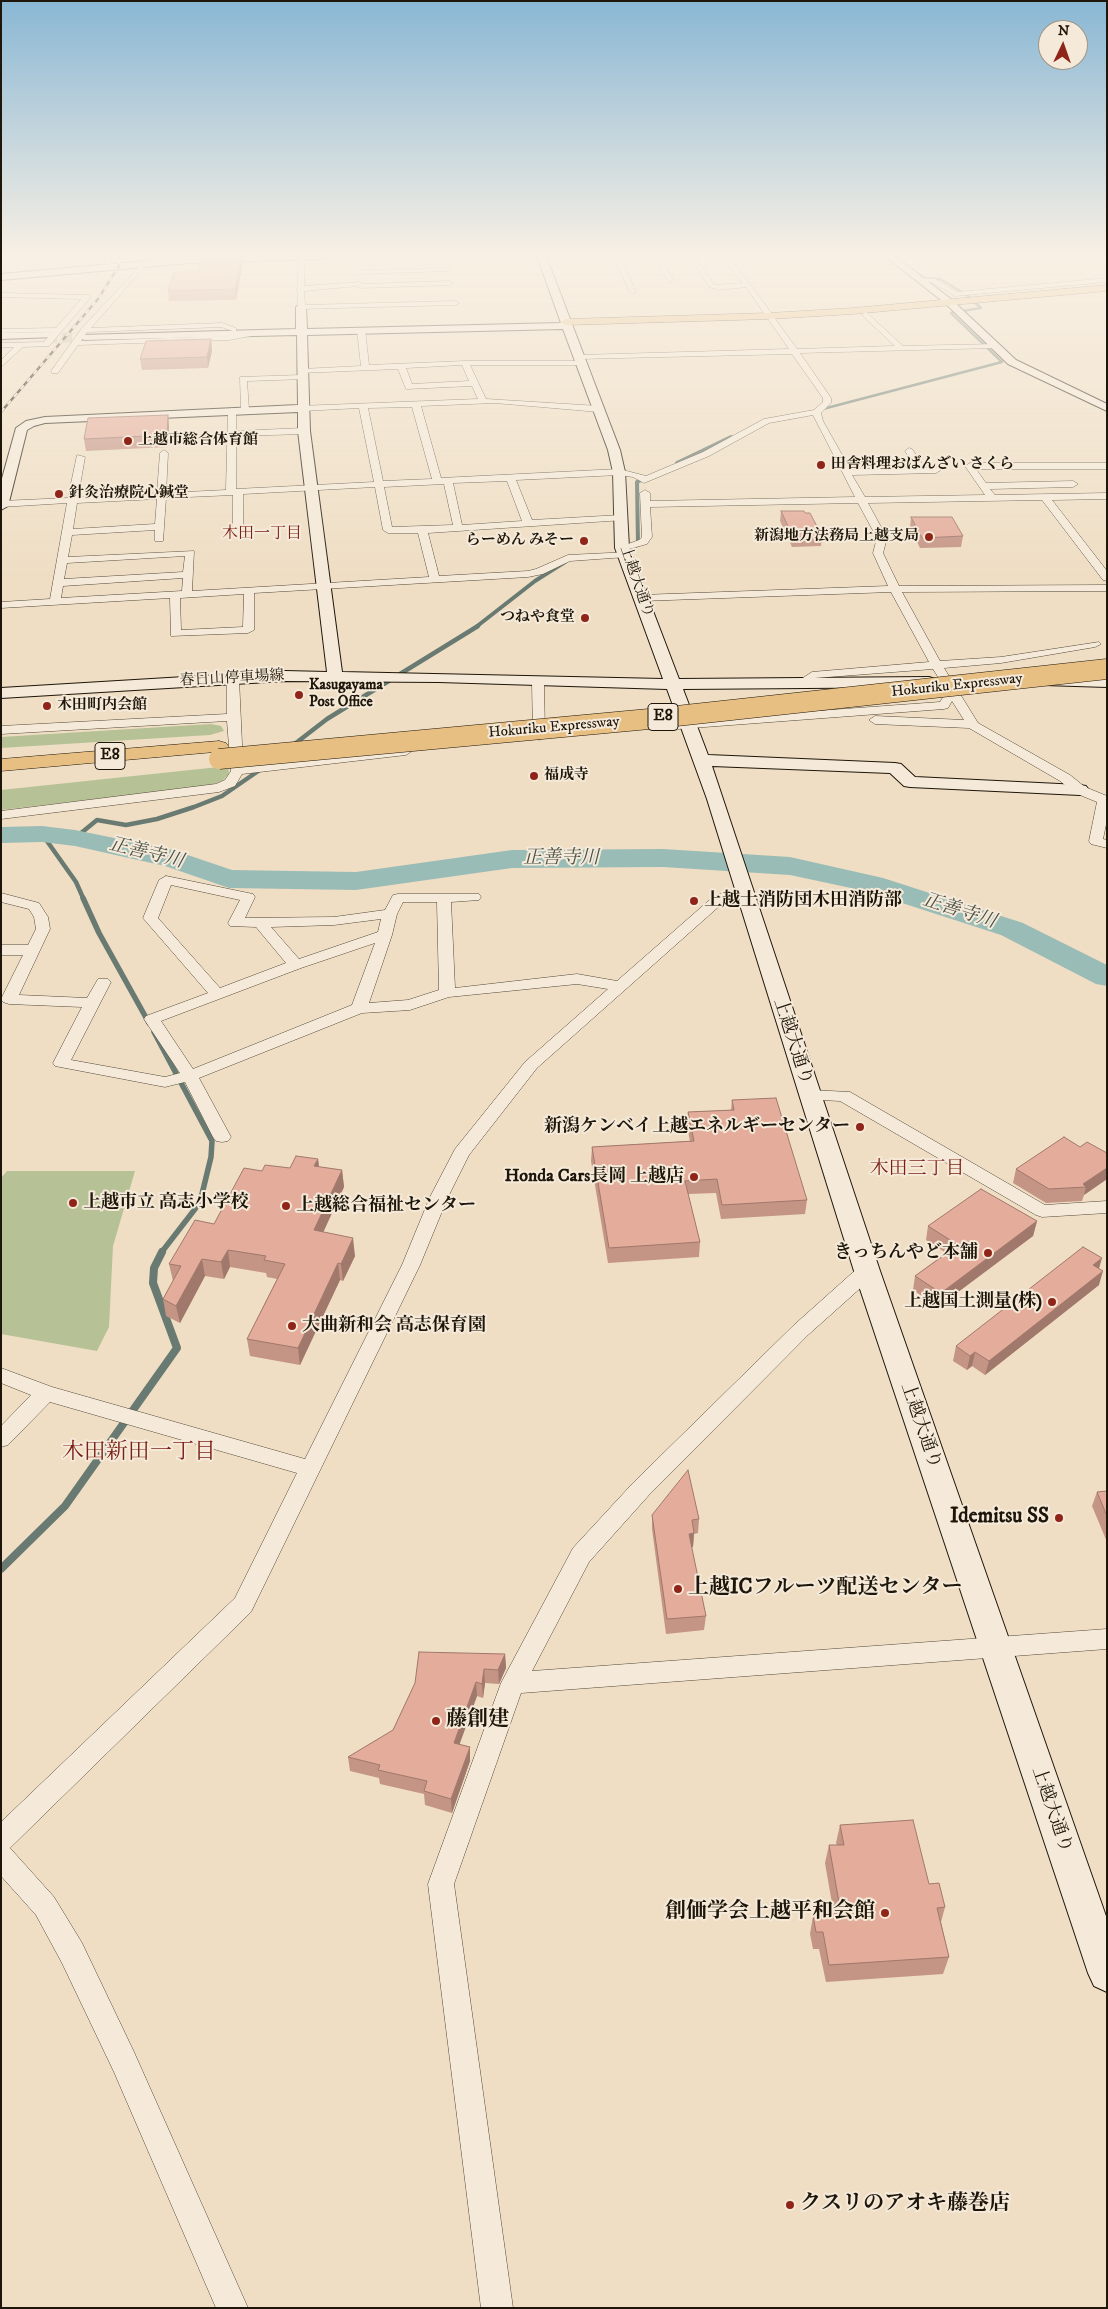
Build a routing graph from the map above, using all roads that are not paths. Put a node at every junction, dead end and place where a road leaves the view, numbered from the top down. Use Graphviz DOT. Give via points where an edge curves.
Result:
graph roads {
  1 [pos="465,363"];
  2 [pos="61,364"];
  3 [pos="302,364"];
  4 [pos="365,364"];
  5 [pos="449,364"];
  6 [pos="582,364"];
  7 [pos="802,364"];
  8 [pos="1015,364"];
  9 [pos="401,366"];
  10 [pos="365,368"];
  11 [pos="55,371"];
  12 [pos="302,374"];
  13 [pos="473,383"];
  14 [pos="483,401"];
  15 [pos="416,404"];
  16 [pos="363,406"];
  17 [pos="302,408"];
  18 [pos="1107,408"];
  19 [pos="245,410"];
  20 [pos="599,410"];
  21 [pos="232,411"];
  22 [pos="817,412"];
  23 [pos="304,431"];
  24 [pos="231,434"];
  25 [pos="909,451"];
  26 [pos="164,453"];
  27 [pos="80,457"];
  28 [pos="1107,466"];
  29 [pos="922,470"];
  30 [pos="936,470"];
  31 [pos="619,472"];
  32 [pos="847,472"];
  33 [pos="511,478"];
  34 [pos="644,480"];
  35 [pos="448,481"];
  36 [pos="437,482"];
  37 [pos="1088,484"];
  38 [pos="379,485"];
  39 [pos="983,486"];
  40 [pos="310,488"];
  41 [pos="235,492"];
  42 [pos="162,496"];
  43 [pos="1045,497"];
  44 [pos="992,498"];
  45 [pos="1105,498"];
  46 [pos="863,500"];
  47 [pos="72,501"];
  48 [pos="645,504"];
  49 [pos="2,505"];
  50 [pos="621,518"];
  51 [pos="528,524"];
  52 [pos="159,527"];
  53 [pos="458,527"];
  54 [pos="422,530"];
  55 [pos="66,532"];
  56 [pos="238,533"];
  57 [pos="158,539"];
  58 [pos="624,551"];
  59 [pos="61,560"];
  60 [pos="188,575"];
  61 [pos="1107,578"];
  62 [pos="435,580"];
  63 [pos="57,583"];
  64 [pos="323,586"];
  65 [pos="1107,588"];
  66 [pos="895,589"];
  67 [pos="249,590"];
  68 [pos="187,593"];
  69 [pos="174,594"];
  70 [pos="641,598"];
  71 [pos="54,602"];
  72 [pos="1,605"];
  73 [pos="1095,644"];
  74 [pos="1107,659"];
  75 [pos="936,666"];
  76 [pos="1107,669"];
  77 [pos="335,676"];
  78 [pos="233,679"];
  79 [pos="538,681"];
  80 [pos="1107,682"];
  81 [pos="801,683"];
  82 [pos="674,684"];
  83 [pos="949,687"];
  84 [pos="1,693"];
  85 [pos="233,717"];
  86 [pos="875,720"];
  87 [pos="689,724"];
  88 [pos="972,724"];
  89 [pos="1,730"];
  90 [pos="539,736"];
  91 [pos="219,753"];
  92 [pos="701,760"];
  93 [pos="1,765"];
  94 [pos="237,771"];
  95 [pos="1,777"];
  96 [pos="1080,790"];
  97 [pos="1106,801"];
  98 [pos="1,815"];
  99 [pos="1107,844"];
  100 [pos="741,884"];
  101 [pos="1,897"];
  102 [pos="474,897"];
  103 [pos="444,898"];
  104 [pos="390,914"];
  105 [pos="261,924"];
  106 [pos="384,934"];
  107 [pos="1,950"];
  108 [pos="32,950"];
  109 [pos="296,965"];
  110 [pos="103,982"];
  111 [pos="622,986"];
  112 [pos="447,993"];
  113 [pos="217,994"];
  114 [pos="91,1003"];
  115 [pos="359,1008"];
  116 [pos="190,1076"];
  117 [pos="810,1095"];
  118 [pos="222,1137"];
  119 [pos="1107,1207"];
  120 [pos="867,1271"];
  121 [pos="1,1376"];
  122 [pos="46,1393"];
  123 [pos="1,1439"];
  124 [pos="311,1469"];
  125 [pos="1107,1639"];
  126 [pos="996,1648"];
  127 [pos="513,1683"];
  128 [pos="1,1840"];
  129 [pos="1,1856"];
  130 [pos="1107,1974"];
  131 [pos="232,2308"];
  132 [pos="497,2308"];
  1 -- 13 [label="street"];
  2 -- 11 [label="street"];
  3 -- 12 [label="street"];
  4 -- 10 [label="street"];
  5 -- 9 [label="street"];
  6 -- 20 [label="street, 上越大通り"];
  7 -- 22 [label="street" via="827,398"];
  8 -- 18 [label="street"];
  9 -- 10 [label="street"];
  9 -- 13 [label="street" via="409,387"];
  10 -- 12 [label="street"];
  12 -- 17 [label="street"];
  12 -- 19 [label="street" via="243,379"];
  13 -- 14 [label="street"];
  14 -- 15 [label="street"];
  14 -- 20 [label="street"];
  15 -- 16 [label="street"];
  15 -- 36 [label="street"];
  16 -- 17 [label="street"];
  16 -- 38 [label="street"];
  17 -- 19 [label="street"];
  17 -- 23 [label="street"];
  19 -- 21 [label="street"];
  20 -- 31 [label="street, 上越大通り"];
  21 -- 24 [label="street"];
  21 -- 49 [label="street" via="30,423 22,428"];
  22 -- 32 [label="street"];
  22 -- 34 [label="street" via="767,421 706,454"];
  23 -- 24 [label="street"];
  23 -- 40 [label="street"];
  24 -- 41 [label="street"];
  25 -- 29 [label="street"];
  26 -- 42 [label="street"];
  27 -- 47 [label="street"];
  28 -- 39 [label="street" via="970,466"];
  29 -- 30 [label="street"];
  29 -- 32 [label="street"];
  31 -- 33 [label="street"];
  31 -- 34 [label="street"];
  31 -- 50 [label="street, 上越大通り"];
  32 -- 46 [label="street"];
  33 -- 35 [label="street"];
  33 -- 51 [label="street"];
  34 -- 48 [label="street"];
  35 -- 36 [label="street"];
  35 -- 53 [label="street"];
  36 -- 38 [label="street"];
  37 -- 39 [label="street"];
  38 -- 40 [label="street"];
  38 -- 54 [label="street" via="388,530"];
  39 -- 44 [label="street"];
  40 -- 41 [label="street"];
  40 -- 64 [label="street"];
  41 -- 42 [label="street"];
  41 -- 56 [label="street"];
  42 -- 47 [label="street"];
  42 -- 52 [label="street"];
  43 -- 44 [label="street"];
  43 -- 45 [label="street"];
  43 -- 61 [label="street"];
  44 -- 46 [label="street"];
  46 -- 48 [label="street"];
  46 -- 66 [label="street" via="882,538 878,553"];
  47 -- 49 [label="street"];
  47 -- 55 [label="street"];
  48 -- 58 [label="street" via="647,537"];
  50 -- 51 [label="street"];
  50 -- 58 [label="street, 上越大通り"];
  51 -- 53 [label="street"];
  52 -- 55 [label="street"];
  52 -- 57 [label="street"];
  53 -- 54 [label="street"];
  54 -- 62 [label="street"];
  55 -- 59 [label="street"];
  58 -- 62 [label="street" via="568,558 528,574"];
  58 -- 70 [label="street, 上越大通り"];
  59 -- 60 [label="street" via="190,553"];
  59 -- 63 [label="street"];
  60 -- 63 [label="street"];
  60 -- 68 [label="street"];
  62 -- 64 [label="street"];
  63 -- 71 [label="street"];
  64 -- 67 [label="street"];
  64 -- 77 [label="street"];
  65 -- 66 [label="street"];
  66 -- 70 [label="street"];
  66 -- 75 [label="street"];
  67 -- 68 [label="street"];
  67 -- 69 [label="street" via="248,630 175,634"];
  68 -- 69 [label="street"];
  69 -- 71 [label="street"];
  70 -- 82 [label="street, 上越大通り"];
  71 -- 72 [label="street"];
  73 -- 75 [label="street" via="1001,660"];
  74 -- 91 [label="main road, Hokuriku Expressway / E8"];
  75 -- 81 [label="street" via="812,675"];
  75 -- 83 [label="street"];
  76 -- 91 [label="main road, Hokuriku Expressway / E8, bridge" via="649,719"];
  77 -- 78 [label="street, 春日山停車場線"];
  77 -- 79 [label="street, 春日山停車場線"];
  78 -- 84 [label="street, 春日山停車場線"];
  78 -- 85 [label="street"];
  79 -- 82 [label="street, 春日山停車場線"];
  79 -- 90 [label="street"];
  80 -- 83 [label="street, 春日山停車場線"];
  81 -- 82 [label="street, 春日山停車場線"];
  81 -- 83 [label="street, 春日山停車場線"];
  82 -- 87 [label="street, 上越大通り"];
  83 -- 87 [label="street" via="944,704"];
  83 -- 88 [label="street"];
  85 -- 89 [label="street"];
  85 -- 94 [label="street"];
  86 -- 88 [label="street"];
  87 -- 90 [label="street"];
  87 -- 92 [label="street, 上越大通り"];
  88 -- 96 [label="street"];
  90 -- 94 [label="street"];
  91 -- 93 [label="main road, Hokuriku Expressway / E8"];
  91 -- 95 [label="main road, Hokuriku Expressway / E8"];
  92 -- 96 [label="street" via="895,768 910,782"];
  92 -- 100 [label="street, 上越大通り"];
  94 -- 98 [label="street" via="230,783 218,788"];
  96 -- 97 [label="street"];
  97 -- 99 [label="street" via="1096,841"];
  100 -- 111 [label="street" via="719,899"];
  100 -- 117 [label="street, 上越大通り"];
  101 -- 108 [label="street" via="34,906 41,917 43,929"];
  102 -- 103 [label="street"];
  103 -- 104 [label="street" via="398,898"];
  103 -- 112 [label="street"];
  104 -- 105 [label="street" via="334,921"];
  104 -- 106 [label="street"];
  105 -- 109 [label="street"];
  105 -- 113 [label="street" via="235,923 248,897 166,880 150,918"];
  106 -- 109 [label="street"];
  106 -- 115 [label="street"];
  107 -- 108 [label="street"];
  108 -- 114 [label="street" via="9,1000"];
  109 -- 113 [label="street"];
  110 -- 114 [label="street"];
  111 -- 112 [label="street" via="578,979"];
  111 -- 124 [label="street" via="531,1065 461,1153 411,1265"];
  112 -- 115 [label="street" via="410,1005"];
  113 -- 116 [label="street" via="152,1019"];
  114 -- 116 [label="street" via="61,1063 165,1082"];
  115 -- 116 [label="street"];
  116 -- 118 [label="street"];
  117 -- 119 [label="street" via="844,1096 1042,1211"];
  117 -- 120 [label="street, 上越大通り"];
  120 -- 126 [label="street, 上越大通り"];
  120 -- 127 [label="street" via="801,1330 580,1554"];
  121 -- 122 [label="street"];
  122 -- 123 [label="street"];
  122 -- 124 [label="street"];
  124 -- 128 [label="street" via="243,1605"];
  125 -- 126 [label="street"];
  126 -- 127 [label="street"];
  126 -- 130 [label="street, 上越大通り"];
  127 -- 132 [label="street" via="441,1884"];
  129 -- 131 [label="street" via="44,1906 72,1953 124,2062"];
}
